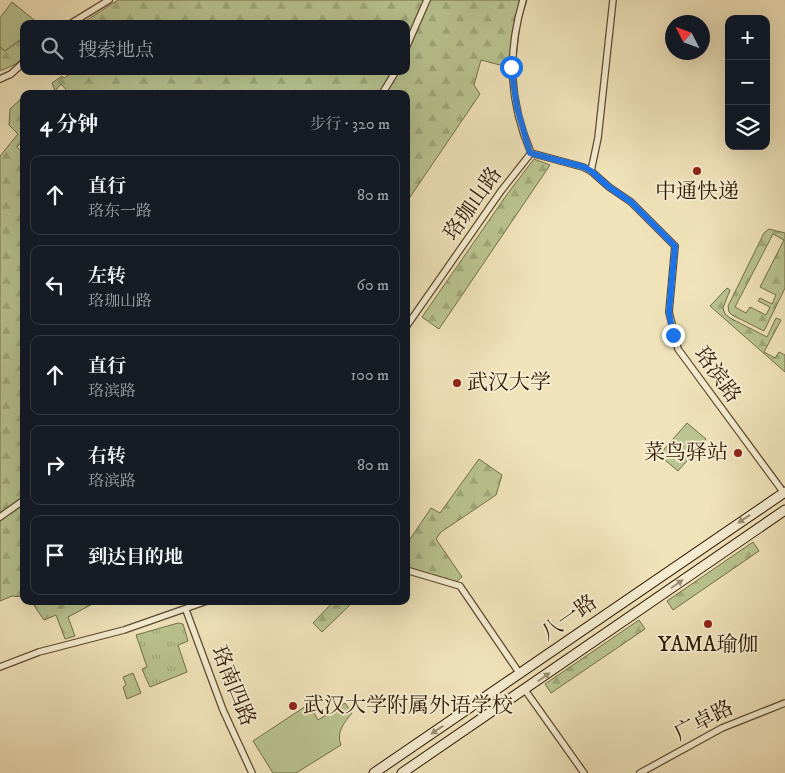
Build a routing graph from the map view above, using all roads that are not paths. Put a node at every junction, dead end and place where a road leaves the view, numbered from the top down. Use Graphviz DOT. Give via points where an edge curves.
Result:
graph roads {
  1 [pos="109,0"];
  2 [pos="427,0"];
  3 [pos="523,0"];
  4 [pos="613,0"];
  5 [pos="76,20"];
  6 [pos="410,39"];
  7 [pos="20,66"];
  8 [pos="394,75"];
  9 [pos="0,79"];
  10 [pos="384,90"];
  11 [pos="530,153"];
  12 [pos="591,171"];
  13 [pos="410,321"];
  14 [pos="784,493"];
  15 [pos="20,503"];
  16 [pos="785,510"];
  17 [pos="0,517"];
  18 [pos="410,571"];
  19 [pos="198,605"];
  20 [pos="186,610"];
  21 [pos="0,667"];
  22 [pos="520,674"];
  23 [pos="525,690"];
  24 [pos="785,703"];
  25 [pos="252,773"];
  26 [pos="374,773"];
  27 [pos="402,773"];
  28 [pos="584,773"];
  29 [pos="640,773"];
  1 -- 5 [label="street"];
  2 -- 6 [label="street"];
  3 -- 11 [label="street" via="514,32 511,67 517,108"];
  4 -- 12 [label="street" via="598,138"];
  7 -- 9 [label="street"];
  8 -- 10 [label="street"];
  11 -- 12 [label="street"];
  11 -- 13 [label="street, 珞珈山路"];
  12 -- 14 [label="street, 珞滨路" via="631,202 675,246 669,312 678,349"];
  14 -- 22 [label="main road, 八一路, one-way"];
  15 -- 17 [label="street"];
  23 -- 16 [label="main road, 八一路, one-way"];
  18 -- 22 [label="street" via="460,586"];
  19 -- 20 [label="street"];
  20 -- 21 [label="street" via="39,652"];
  20 -- 25 [label="street, 珞南四路" via="214,688"];
  22 -- 26 [label="main road, 八一路, one-way"];
  23 -- 27 [label="main road, 八一路"];
  23 -- 28 [label="street"];
  24 -- 29 [label="street, 广卓路" via="722,728"];
}
